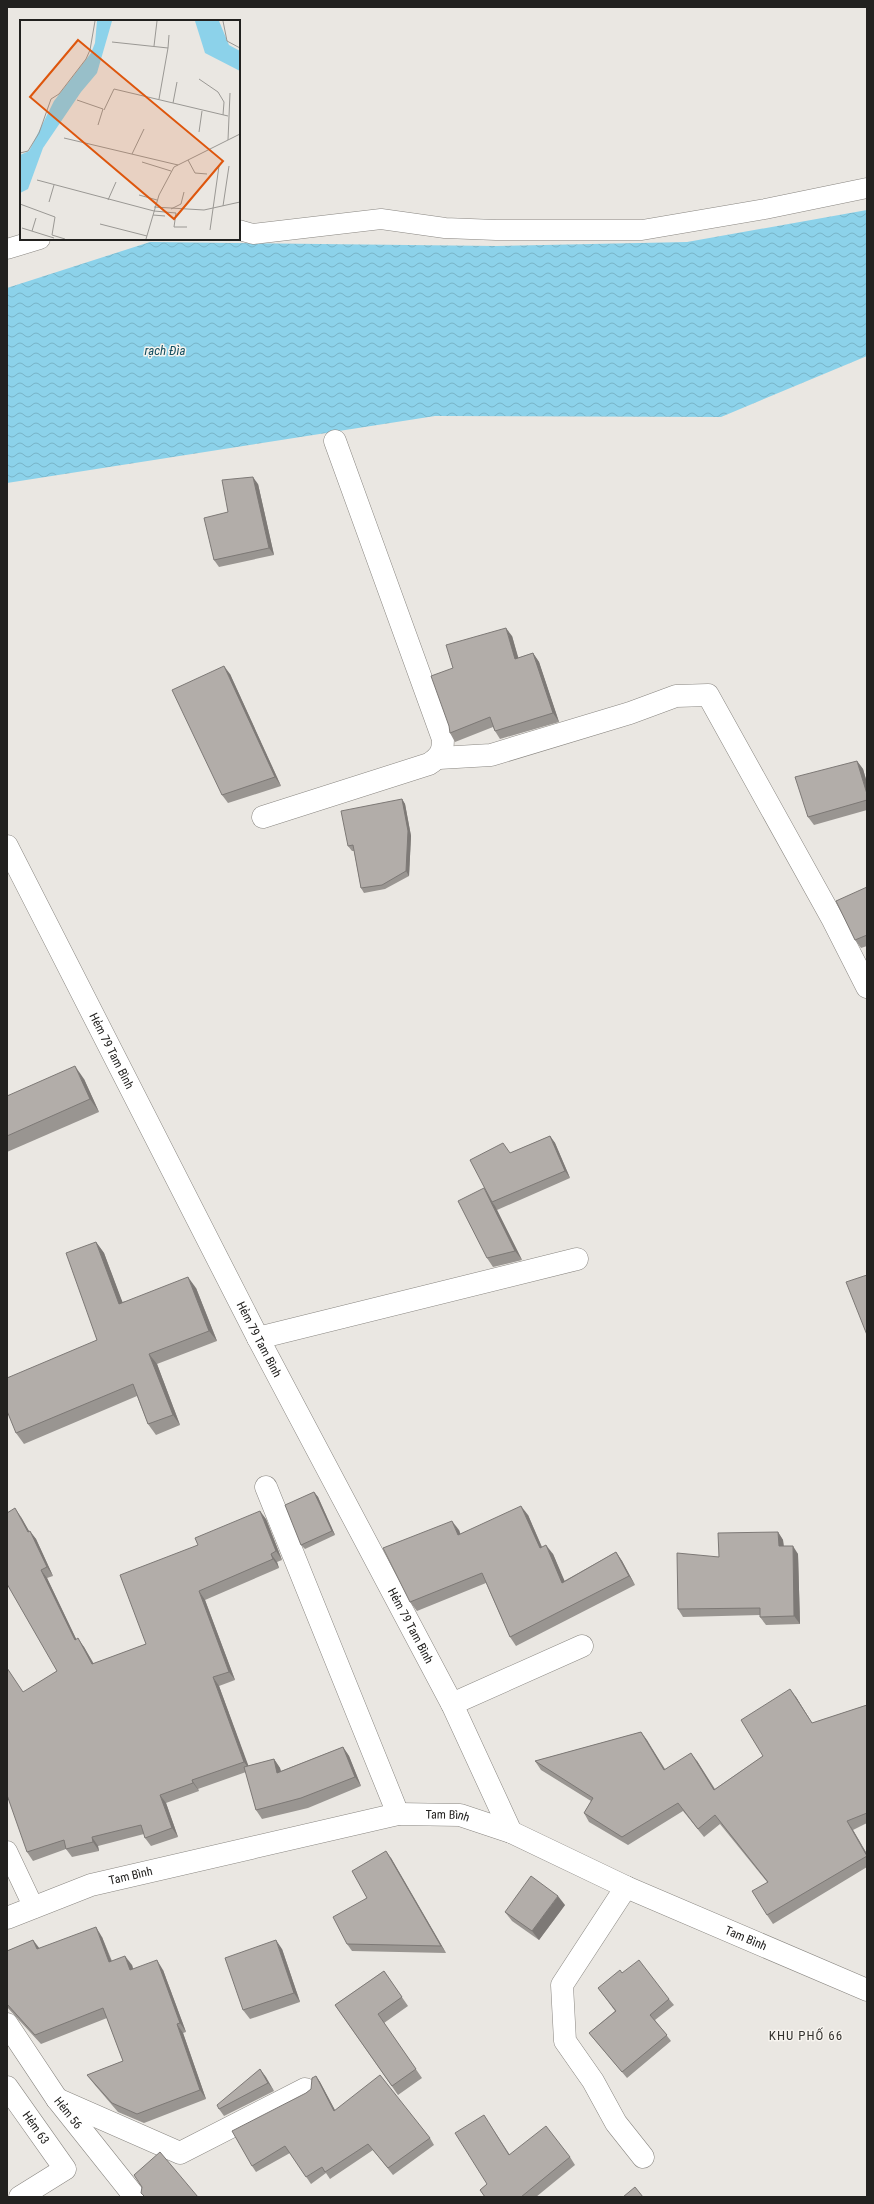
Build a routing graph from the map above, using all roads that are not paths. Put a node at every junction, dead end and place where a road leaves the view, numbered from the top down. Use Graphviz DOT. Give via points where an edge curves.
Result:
graph roads {
  1 [pos="867,188"];
  2 [pos="240,230"];
  3 [pos="37,240"];
  4 [pos="7,249"];
  5 [pos="335,441"];
  6 [pos="439,758"];
  7 [pos="263,816"];
  8 [pos="7,846"];
  9 [pos="867,986"];
  10 [pos="577,1259"];
  11 [pos="258,1338"];
  12 [pos="266,1487"];
  13 [pos="582,1646"];
  14 [pos="452,1704"];
  15 [pos="398,1814"];
  16 [pos="511,1832"];
  17 [pos="7,1851"];
  18 [pos="626,1887"];
  19 [pos="34,1908"];
  20 [pos="7,1918"];
  21 [pos="867,1990"];
  22 [pos="7,2024"];
  23 [pos="7,2087"];
  24 [pos="304,2089"];
  25 [pos="57,2100"];
  26 [pos="643,2157"];
  27 [pos="20,2197"];
  28 [pos="135,2197"];
  1 -- 2 [label="lane" via="642,230 445,228 381,218 253,234"];
  3 -- 4 [label="lane"];
  5 -- 6 [label="street" via="443,739 443,749"];
  6 -- 7 [label="street" via="429,764"];
  6 -- 9 [label="street" via="491,755 676,696 708,695"];
  8 -- 11 [label="street, Hẻm 79 Tam Bình"];
  10 -- 11 [label="street"];
  11 -- 14 [label="street, Hẻm 79 Tam Bình"];
  12 -- 15 [label="street"];
  13 -- 14 [label="street"];
  14 -- 16 [label="street, Hẻm 79 Tam Bình"];
  15 -- 16 [label="street, Tam Bình" via="460,1815"];
  15 -- 19 [label="street, Tam Bình" via="92,1885"];
  16 -- 18 [label="street, Tam Bình"];
  17 -- 19 [label="lane"];
  18 -- 21 [label="street, Tam Bình"];
  18 -- 26 [label="street" via="562,1985 565,2041 593,2081 616,2123"];
  19 -- 20 [label="street, Tam Bình"];
  22 -- 25 [label="street, Hẻm 56"];
  23 -- 27 [label="street, Hẻm 63" via="64,2169"];
  24 -- 25 [label="street" via="180,2153"];
  25 -- 28 [label="street, Hẻm 56"];
}
